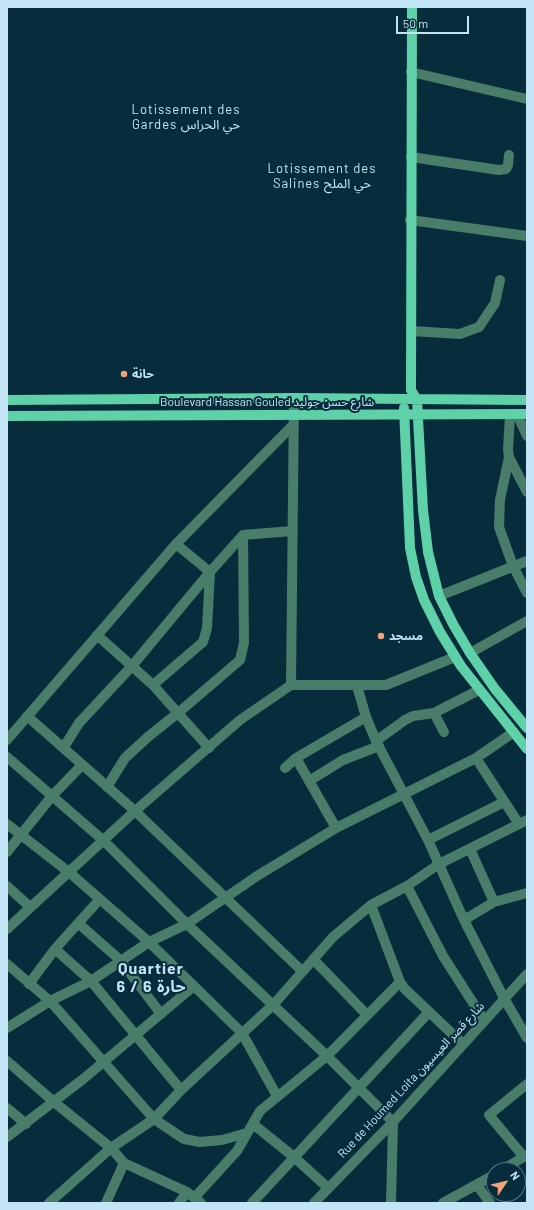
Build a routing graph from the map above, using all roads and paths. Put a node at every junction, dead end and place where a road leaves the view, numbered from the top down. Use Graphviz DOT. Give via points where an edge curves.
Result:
graph roads {
  1 [pos="412,7"];
  2 [pos="411,72"];
  3 [pos="527,99"];
  4 [pos="509,155"];
  5 [pos="411,157"];
  6 [pos="410,220"];
  7 [pos="527,236"];
  8 [pos="500,280"];
  9 [pos="411,331"];
  10 [pos="411,390"];
  11 [pos="294,398"];
  12 [pos="7,400"];
  13 [pos="404,400"];
  14 [pos="417,400"];
  15 [pos="527,400"];
  16 [pos="404,414"];
  17 [pos="418,414"];
  18 [pos="518,414"];
  19 [pos="7,416"];
  20 [pos="294,420"];
  21 [pos="527,436"];
  22 [pos="509,457"];
  23 [pos="527,492"];
  24 [pos="292,532"];
  25 [pos="243,534"];
  26 [pos="176,544"];
  27 [pos="527,561"];
  28 [pos="513,566"];
  29 [pos="210,572"];
  30 [pos="527,593"];
  31 [pos="439,596"];
  32 [pos="527,621"];
  33 [pos="98,635"];
  34 [pos="470,653"];
  35 [pos="455,657"];
  36 [pos="132,666"];
  37 [pos="153,685"];
  38 [pos="291,685"];
  39 [pos="357,686"];
  40 [pos="479,690"];
  41 [pos="178,713"];
  42 [pos="434,713"];
  43 [pos="27,716"];
  44 [pos="366,717"];
  45 [pos="527,729"];
  46 [pos="444,732"];
  47 [pos="515,734"];
  48 [pos="7,740"];
  49 [pos="378,744"];
  50 [pos="64,747"];
  51 [pos="209,748"];
  52 [pos="527,749"];
  53 [pos="7,757"];
  54 [pos="296,758"];
  55 [pos="476,758"];
  56 [pos="82,765"];
  57 [pos="285,768"];
  58 [pos="309,781"];
  59 [pos="107,787"];
  60 [pos="403,794"];
  61 [pos="52,796"];
  62 [pos="504,802"];
  63 [pos="136,811"];
  64 [pos="523,822"];
  65 [pos="7,824"];
  66 [pos="336,828"];
  67 [pos="20,836"];
  68 [pos="428,840"];
  69 [pos="104,841"];
  70 [pos="470,849"];
  71 [pos="7,852"];
  72 [pos="439,864"];
  73 [pos="70,874"];
  74 [pos="7,886"];
  75 [pos="407,886"];
  76 [pos="527,894"];
  77 [pos="226,898"];
  78 [pos="99,900"];
  79 [pos="494,902"];
  80 [pos="371,905"];
  81 [pos="30,907"];
  82 [pos="464,920"];
  83 [pos="78,923"];
  84 [pos="187,924"];
  85 [pos="7,929"];
  86 [pos="149,942"];
  87 [pos="56,949"];
  88 [pos="313,959"];
  89 [pos="120,960"];
  90 [pos="7,964"];
  91 [pos="302,971"];
  92 [pos="527,974"];
  93 [pos="91,981"];
  94 [pos="400,982"];
  95 [pos="29,984"];
  96 [pos="194,986"];
  97 [pos="504,998"];
  98 [pos="50,1001"];
  99 [pos="274,1004"];
  100 [pos="429,1012"];
  101 [pos="161,1014"];
  102 [pos="367,1015"];
  103 [pos="484,1020"];
  104 [pos="524,1025"];
  105 [pos="7,1028"];
  106 [pos="242,1033"];
  107 [pos="136,1034"];
  108 [pos="527,1038"];
  109 [pos="463,1044"];
  110 [pos="327,1056"];
  111 [pos="7,1061"];
  112 [pos="104,1062"];
  113 [pos="527,1084"];
  114 [pos="359,1088"];
  115 [pos="180,1090"];
  116 [pos="277,1096"];
  117 [pos="54,1102"];
  118 [pos="7,1108"];
  119 [pos="154,1119"];
  120 [pos="392,1122"];
  121 [pos="26,1124"];
  122 [pos="252,1124"];
  123 [pos="247,1133"];
  124 [pos="7,1137"];
  125 [pos="111,1148"];
  126 [pos="526,1156"];
  127 [pos="294,1157"];
  128 [pos="516,1162"];
  129 [pos="124,1164"];
  130 [pos="486,1180"];
  131 [pos="477,1185"];
  132 [pos="328,1188"];
  133 [pos="195,1197"];
  134 [pos="449,1202"];
  135 [pos="49,1203"];
  136 [pos="106,1203"];
  137 [pos="178,1203"];
  138 [pos="252,1203"];
  139 [pos="314,1203"];
  140 [pos="391,1203"];
  141 [pos="490,1203"];
  1 -- 2 [label="main road"];
  2 -- 3 [label="street"];
  2 -- 5 [label="main road"];
  4 -- 5 [label="street" via="506,169 499,170"];
  5 -- 6 [label="main road"];
  6 -- 7 [label="street"];
  6 -- 9 [label="main road"];
  8 -- 9 [label="street" via="495,303 479,327 460,334"];
  9 -- 10 [label="main road"];
  10 -- 13 [label="main road"];
  10 -- 14 [label="main road"];
  11 -- 12 [label="main road, Boulevard Hassan Gouled شارع حسن جوليد"];
  11 -- 13 [label="main road, Boulevard Hassan Gouled شارع حسن جوليد"];
  11 -- 20 [label="street"];
  13 -- 14 [label="main road, Boulevard Hassan Gouled شارع حسن جوليد"];
  13 -- 16 [label="main road"];
  14 -- 15 [label="main road, Boulevard Hassan Gouled شارع حسن جوليد"];
  14 -- 17 [label="main road"];
  16 -- 17 [label="main road, Boulevard Hassan Gouled شارع حسن جوليد"];
  16 -- 20 [label="main road, Boulevard Hassan Gouled شارع حسن جوليد"];
  16 -- 35 [label="main road" via="410,548 416,577 424,600"];
  17 -- 18 [label="main road, Boulevard Hassan Gouled شارع حسن جوليد"];
  17 -- 31 [label="main road" via="423,510 428,552"];
  18 -- 21 [label="street"];
  18 -- 22 [label="street" via="508,450"];
  19 -- 20 [label="main road, Boulevard Hassan Gouled شارع حسن جوليد"];
  20 -- 24 [label="street"];
  20 -- 26 [label="street"];
  22 -- 23 [label="street"];
  22 -- 28 [label="street" via="498,515 499,527"];
  24 -- 25 [label="street"];
  24 -- 38 [label="street"];
  25 -- 29 [label="street"];
  25 -- 41 [label="street" via="243,653 240,660"];
  26 -- 29 [label="street"];
  26 -- 33 [label="street"];
  27 -- 28 [label="street"];
  28 -- 30 [label="street"];
  28 -- 31 [label="street"];
  29 -- 36 [label="street"];
  29 -- 37 [label="street" via="207,628 203,642"];
  31 -- 34 [label="main road"];
  32 -- 34 [label="street"];
  33 -- 36 [label="street"];
  33 -- 43 [label="street"];
  34 -- 45 [label="main road"];
  35 -- 39 [label="street" via="386,685"];
  35 -- 40 [label="main road"];
  36 -- 37 [label="street"];
  36 -- 50 [label="street" via="79,723"];
  37 -- 41 [label="street"];
  38 -- 39 [label="street"];
  38 -- 51 [label="street" via="240,720"];
  39 -- 44 [label="street"];
  40 -- 42 [label="street"];
  40 -- 47 [label="main road"];
  41 -- 51 [label="street"];
  41 -- 59 [label="street" via="125,758"];
  42 -- 46 [label="street"];
  42 -- 49 [label="street" via="413,716 405,720"];
  43 -- 48 [label="street"];
  43 -- 50 [label="street"];
  44 -- 49 [label="street"];
  44 -- 54 [label="street"];
  45 -- 47 [label="street"];
  47 -- 52 [label="main road"];
  47 -- 55 [label="street"];
  49 -- 58 [label="street" via="343,760"];
  49 -- 60 [label="street"];
  50 -- 56 [label="street"];
  51 -- 63 [label="street"];
  53 -- 61 [label="street"];
  54 -- 57 [label="street"];
  54 -- 58 [label="street"];
  55 -- 60 [label="street"];
  55 -- 62 [label="street"];
  56 -- 59 [label="street"];
  56 -- 61 [label="street"];
  58 -- 66 [label="street"];
  59 -- 63 [label="street"];
  60 -- 66 [label="street"];
  60 -- 68 [label="street"];
  61 -- 67 [label="street"];
  61 -- 69 [label="street"];
  62 -- 64 [label="street"];
  62 -- 68 [label="street"];
  63 -- 69 [label="street"];
  63 -- 77 [label="street"];
  64 -- 70 [label="street"];
  65 -- 67 [label="street"];
  66 -- 77 [label="street"];
  67 -- 71 [label="street"];
  67 -- 73 [label="street"];
  68 -- 72 [label="street"];
  69 -- 73 [label="street"];
  69 -- 84 [label="street"];
  70 -- 72 [label="street"];
  70 -- 79 [label="street"];
  72 -- 75 [label="street"];
  72 -- 82 [label="street"];
  73 -- 78 [label="street"];
  73 -- 81 [label="street"];
  74 -- 81 [label="street"];
  75 -- 80 [label="street"];
  75 -- 103 [label="street" via="443,956"];
  76 -- 79 [label="street"];
  77 -- 84 [label="street"];
  77 -- 91 [label="street"];
  78 -- 83 [label="street"];
  78 -- 86 [label="street"];
  79 -- 82 [label="street"];
  80 -- 88 [label="street" via="343,928"];
  80 -- 94 [label="street"];
  81 -- 85 [label="street"];
  82 -- 97 [label="street"];
  83 -- 87 [label="street"];
  83 -- 89 [label="street"];
  84 -- 86 [label="street"];
  84 -- 99 [label="street"];
  86 -- 89 [label="street"];
  86 -- 96 [label="street"];
  87 -- 93 [label="street"];
  87 -- 95 [label="street"];
  88 -- 91 [label="street"];
  88 -- 102 [label="street"];
  89 -- 93 [label="street"];
  89 -- 101 [label="street"];
  90 -- 95 [label="street"];
  91 -- 99 [label="street"];
  92 -- 97 [label="street, Rue de Houmed Loita شارع قصر العيسيون"];
  93 -- 98 [label="street"];
  93 -- 107 [label="street"];
  94 -- 100 [label="street"];
  94 -- 102 [label="street"];
  95 -- 98 [label="street"];
  96 -- 101 [label="street"];
  96 -- 106 [label="street"];
  97 -- 103 [label="street, Rue de Houmed Loita شارع قصر العيسيون"];
  97 -- 104 [label="street"];
  98 -- 105 [label="street"];
  98 -- 112 [label="street"];
  99 -- 106 [label="street"];
  99 -- 110 [label="street"];
  100 -- 109 [label="street"];
  100 -- 114 [label="street"];
  101 -- 107 [label="street"];
  102 -- 110 [label="street"];
  103 -- 109 [label="street, Rue de Houmed Loita شارع قصر العيسيون"];
  104 -- 108 [label="street"];
  106 -- 115 [label="street"];
  106 -- 116 [label="street"];
  107 -- 112 [label="street"];
  107 -- 115 [label="street"];
  109 -- 120 [label="street, Rue de Houmed Loita شارع قصر العيسيون"];
  110 -- 114 [label="street"];
  110 -- 116 [label="street"];
  111 -- 117 [label="street"];
  112 -- 117 [label="street"];
  112 -- 119 [label="street"];
  113 -- 126 [label="street" via="489,1115"];
  114 -- 120 [label="street"];
  114 -- 127 [label="street"];
  115 -- 119 [label="street"];
  116 -- 122 [label="street" via="260,1111"];
  117 -- 121 [label="street"];
  117 -- 125 [label="street"];
  118 -- 121 [label="street"];
  119 -- 123 [label="street" via="184,1139 200,1142 222,1140"];
  119 -- 125 [label="street"];
  120 -- 132 [label="street, Rue de Houmed Loita شارع قصر العيسيون"];
  120 -- 140 [label="street"];
  121 -- 124 [label="street"];
  122 -- 123 [label="street"];
  122 -- 127 [label="street"];
  123 -- 133 [label="street" via="238,1151"];
  125 -- 129 [label="street"];
  125 -- 135 [label="street"];
  126 -- 128 [label="street"];
  127 -- 132 [label="street"];
  127 -- 138 [label="street"];
  129 -- 133 [label="street"];
  129 -- 136 [label="street"];
  130 -- 131 [label="street"];
  131 -- 134 [label="street"];
  131 -- 141 [label="street"];
  132 -- 139 [label="street, Rue de Houmed Loita شارع قصر العيسيون"];
  133 -- 137 [label="street"];
}
